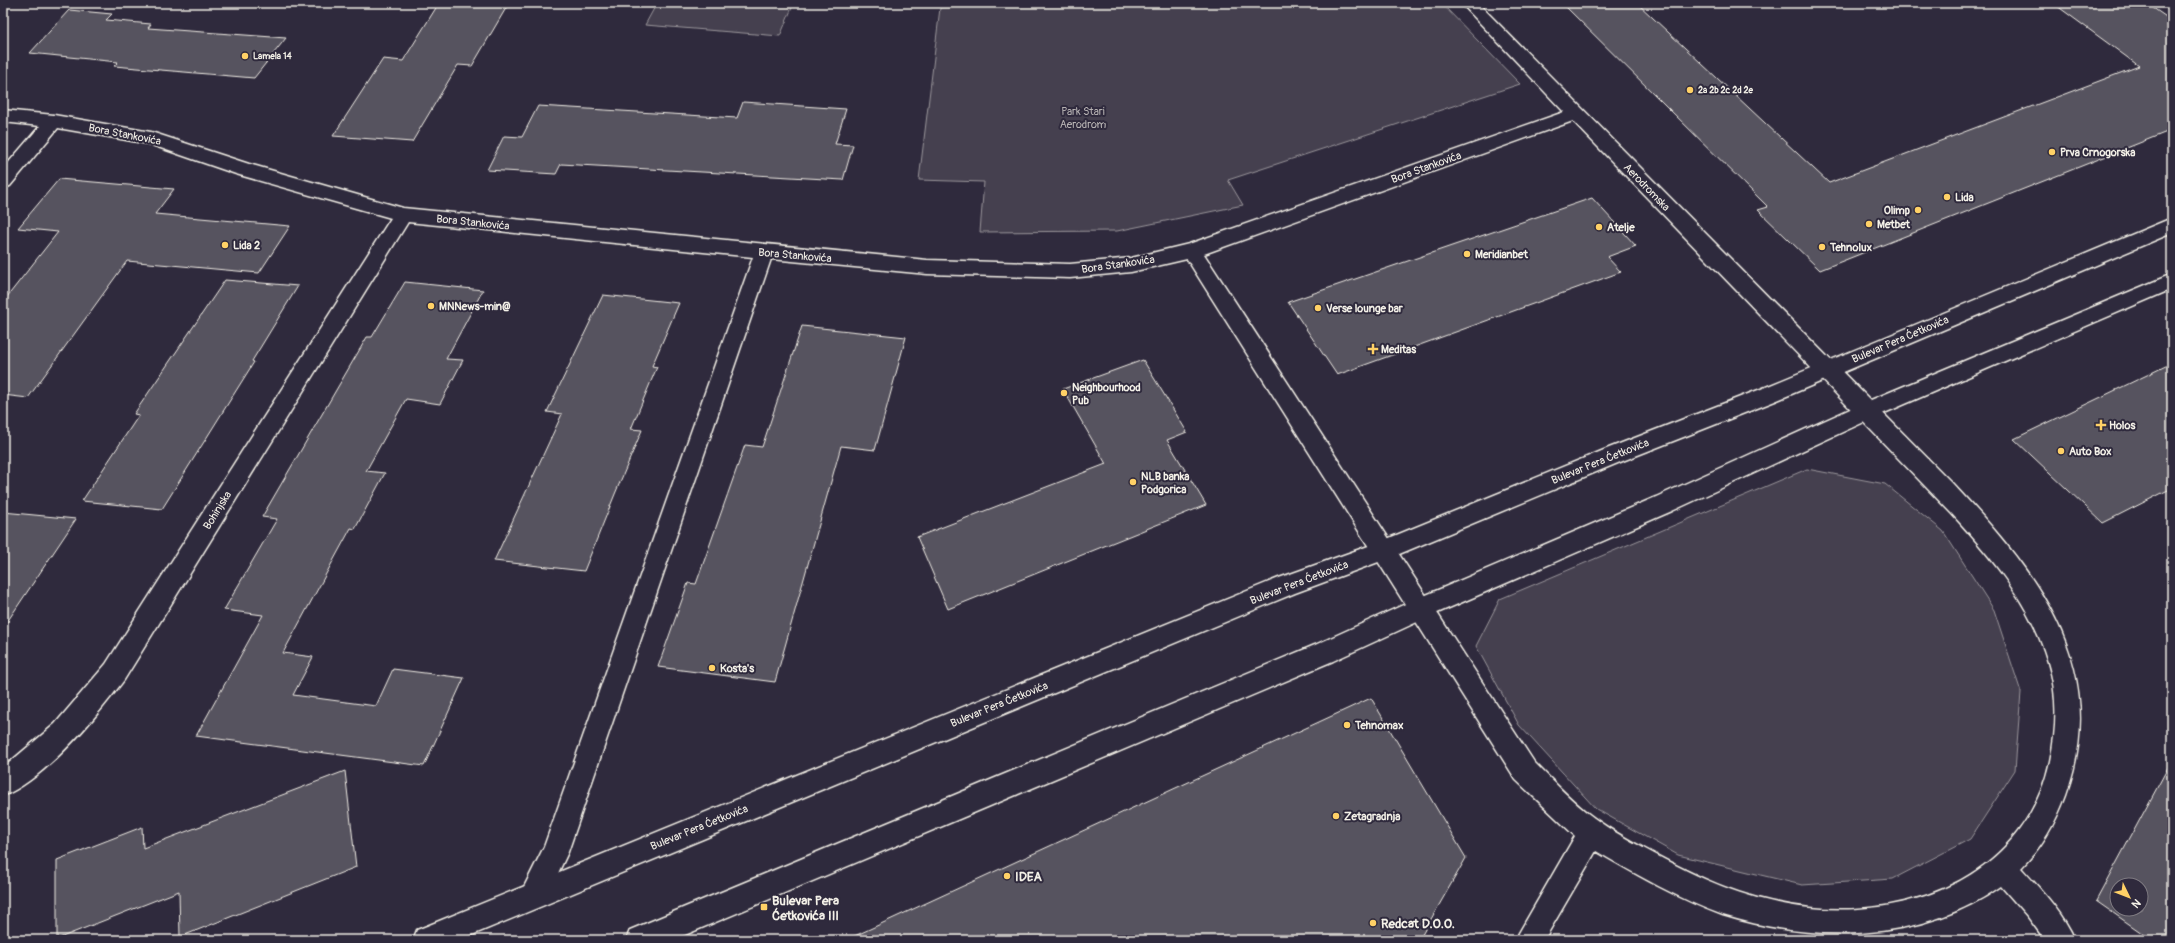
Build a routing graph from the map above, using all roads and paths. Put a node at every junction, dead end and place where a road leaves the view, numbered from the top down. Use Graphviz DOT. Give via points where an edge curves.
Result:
graph roads {
  1 [pos="1469,3"];
  2 [pos="1576,114"];
  3 [pos="3,116"];
  4 [pos="54,121"];
  5 [pos="3,181"];
  6 [pos="402,214"];
  7 [pos="2172,225"];
  8 [pos="1192,251"];
  9 [pos="764,252"];
  10 [pos="2172,281"];
  11 [pos="1826,370"];
  12 [pos="1867,411"];
  13 [pos="1384,550"];
  14 [pos="1420,609"];
  15 [pos="3,782"];
  16 [pos="1592,833"];
  17 [pos="2003,868"];
  18 [pos="533,895"];
  19 [pos="1820,931"];
  20 [pos="427,940"];
  21 [pos="640,940"];
  22 [pos="1529,940"];
  23 [pos="2061,940"];
  1 -- 2 [label="street, Aerodromska"];
  2 -- 8 [label="street, Bora Stankovića"];
  2 -- 11 [label="street, Aerodromska"];
  3 -- 4 [label="street, Bora Stankovića"];
  4 -- 5 [label="street"];
  4 -- 6 [label="street, Bora Stankovića" via="151,138 242,169"];
  6 -- 9 [label="street, Bora Stankovića"];
  6 -- 15 [label="street, Bohinjska" via="115,672 91,705 53,745"];
  7 -- 11 [label="street, Bulevar Pera Ćetkovića"];
  8 -- 9 [label="street, Bora Stankovića" via="1131,265 1070,271 927,267"];
  8 -- 13 [label="street, Aerodromska"];
  9 -- 18 [label="street" via="555,852"];
  10 -- 12 [label="street"];
  11 -- 12 [label="street, Aerodromska"];
  11 -- 13 [label="street, Bulevar Pera Ćetkovića"];
  12 -- 14 [label="street" via="1664,504"];
  12 -- 17 [label="street, Aerodromska" via="1998,548 2017,572 2042,614 2063,670 2069,718 2060,776 2041,823 2028,843"];
  13 -- 14 [label="street, Aerodromska"];
  13 -- 18 [label="street, Bulevar Pera Ćetkovića" via="1280,588"];
  14 -- 16 [label="street, Aerodromska" via="1525,771"];
  14 -- 21 [label="street" via="1324,653"];
  16 -- 19 [label="street, Aerodromska" via="1652,868 1725,902 1778,916"];
  16 -- 22 [label="street"];
  17 -- 19 [label="street, Aerodromska" via="1974,889 1948,903 1914,914"];
  17 -- 23 [label="street" via="2038,908"];
  18 -- 20 [label="street, Bulevar Pera Ćetkovića"];
}
